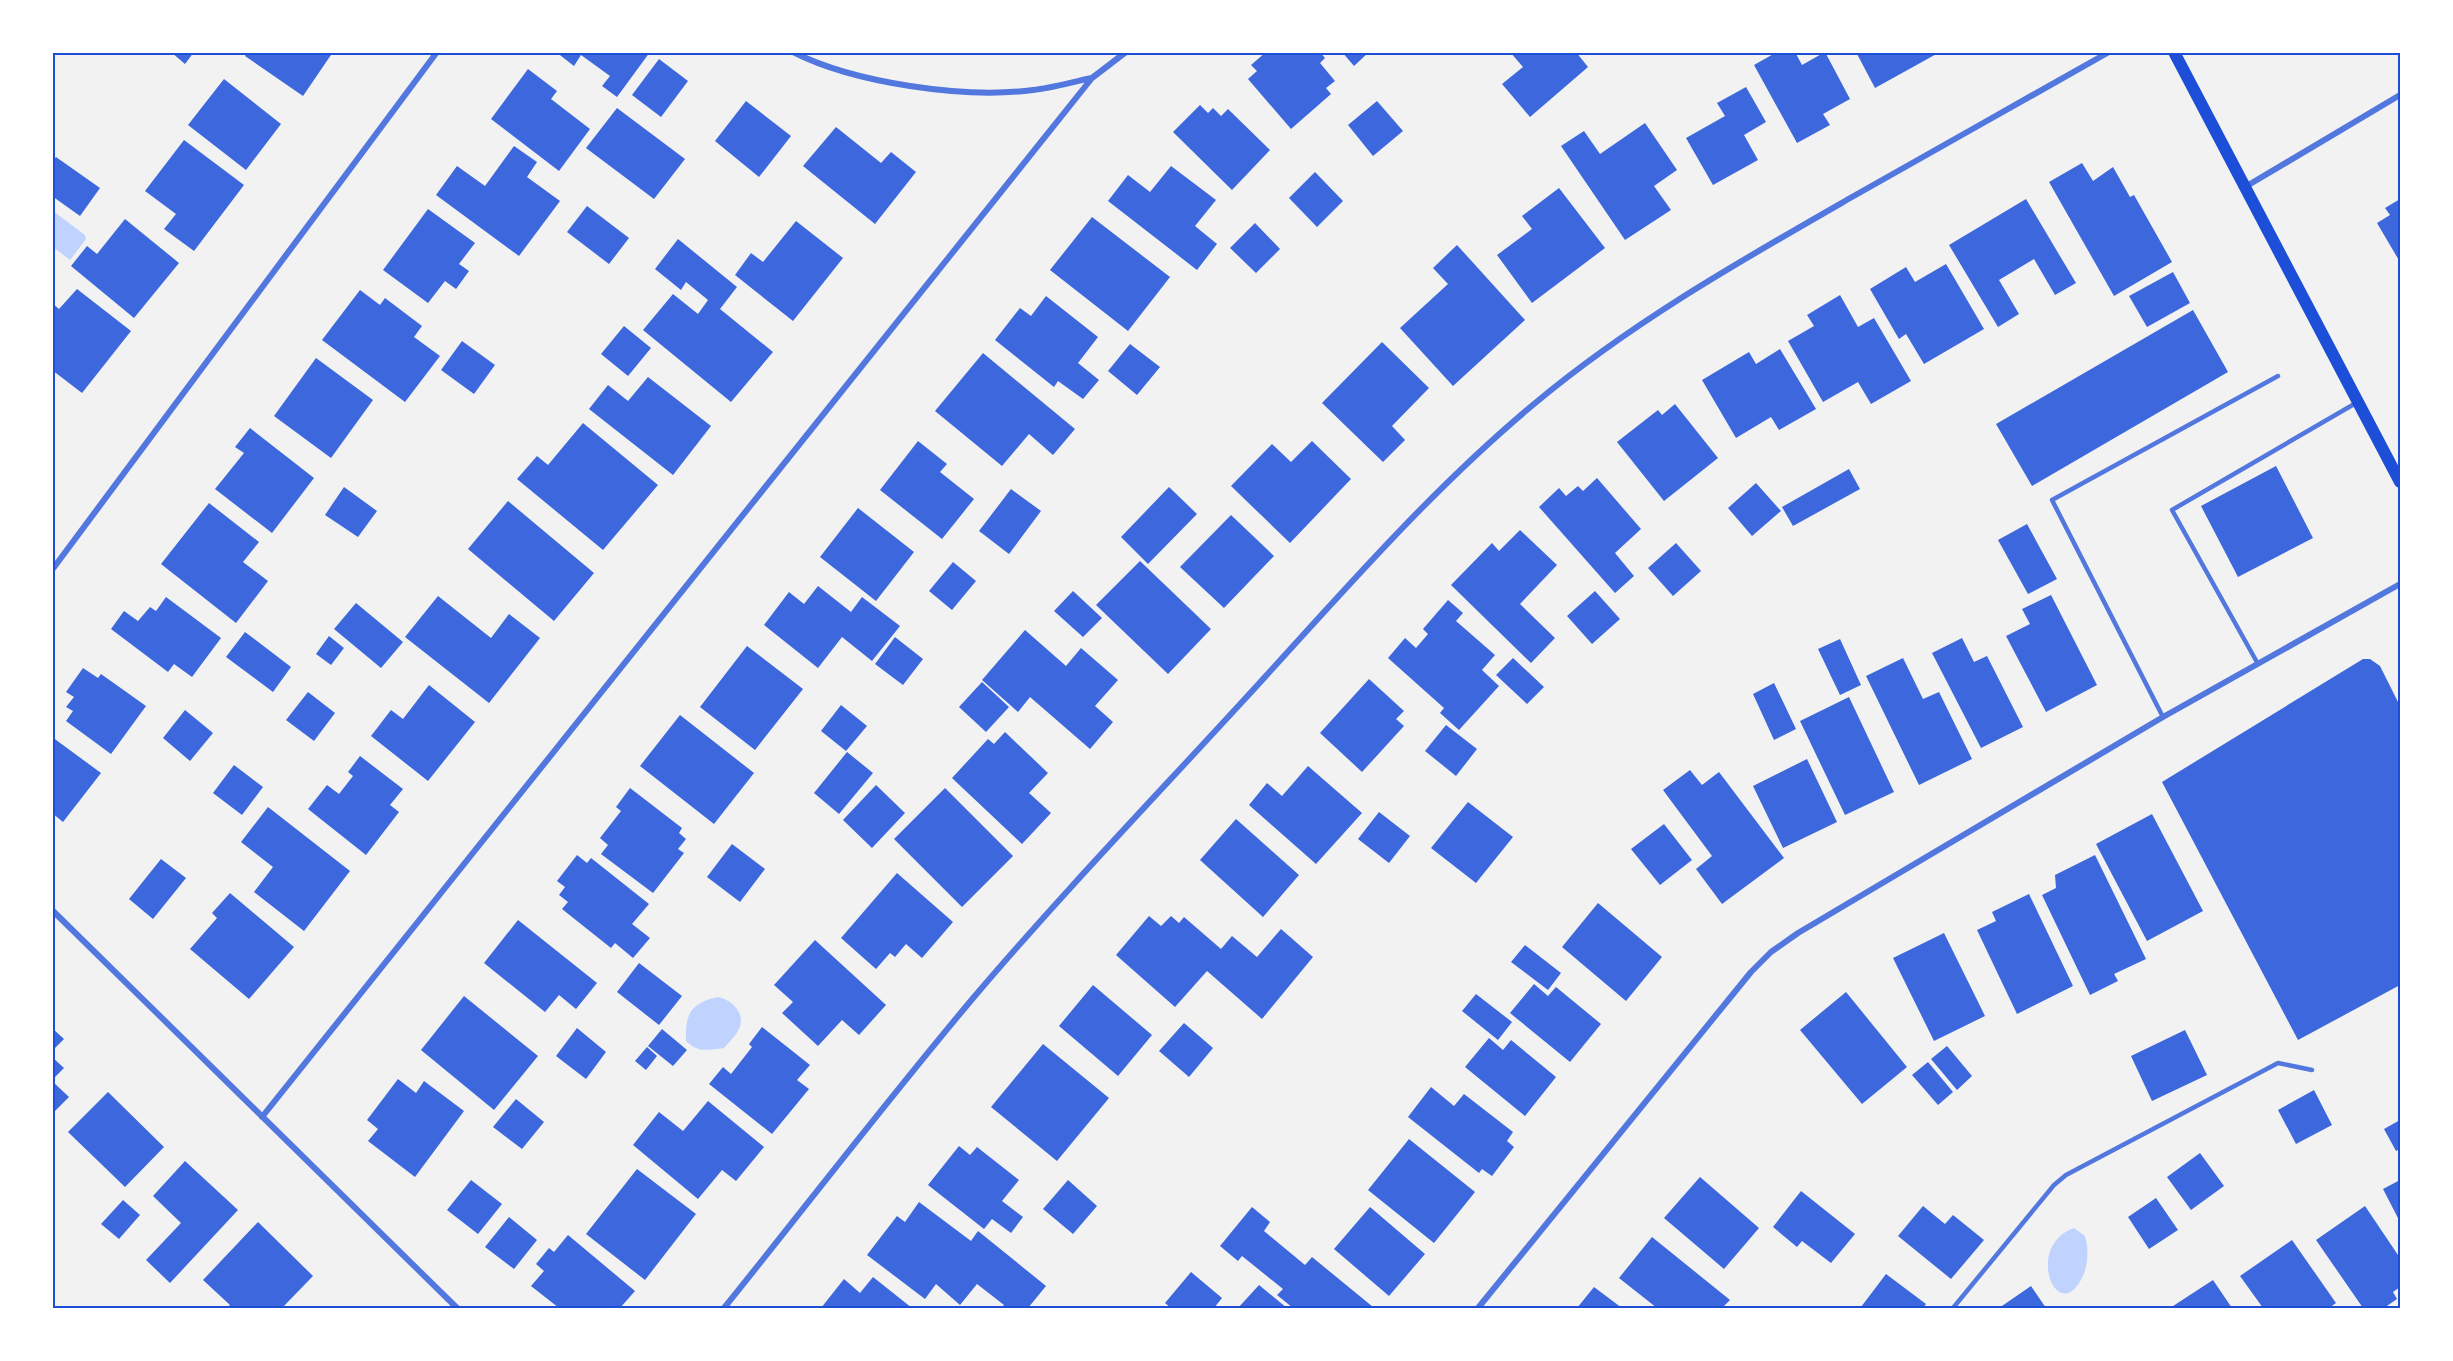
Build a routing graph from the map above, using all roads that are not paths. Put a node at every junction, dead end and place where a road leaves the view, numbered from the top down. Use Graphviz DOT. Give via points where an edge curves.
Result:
graph roads {
  1 [pos="437,52"];
  2 [pos="793,52"];
  3 [pos="1126,52"];
  4 [pos="2109,52"];
  5 [pos="2174,52"];
  6 [pos="1092,78"];
  7 [pos="2400,94"];
  8 [pos="2245,188"];
  9 [pos="2278,376"];
  10 [pos="2359,402"];
  11 [pos="2400,482"];
  12 [pos="52,570"];
  13 [pos="2400,584"];
  14 [pos="2258,664"];
  15 [pos="2163,717"];
  16 [pos="52,910"];
  17 [pos="2312,1070"];
  18 [pos="262,1117"];
  19 [pos="457,1308"];
  20 [pos="724,1308"];
  21 [pos="1478,1308"];
  22 [pos="1953,1308"];
  1 -- 12 [label="street"];
  2 -- 6 [label="street" via="859,75 907,86 951,90 1032,90"];
  3 -- 6 [label="street"];
  4 -- 20 [label="street" via="1670,304 1535,403 1474,457 1359,574 1014,952"];
  5 -- 8 [label="main road"];
  6 -- 18 [label="street"];
  7 -- 8 [label="street"];
  8 -- 10 [label="main road"];
  9 -- 15 [label="lane" via="2052,500"];
  10 -- 11 [label="main road"];
  10 -- 14 [label="lane" via="2172,510"];
  13 -- 14 [label="street"];
  14 -- 15 [label="street"];
  15 -- 21 [label="street" via="1771,952"];
  16 -- 18 [label="street"];
  17 -- 22 [label="lane" via="2278,1063 2066,1175"];
  18 -- 19 [label="street"];
}
